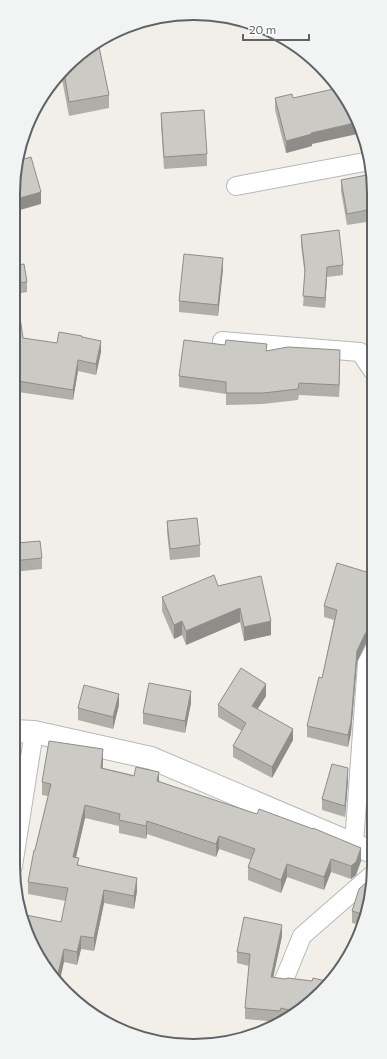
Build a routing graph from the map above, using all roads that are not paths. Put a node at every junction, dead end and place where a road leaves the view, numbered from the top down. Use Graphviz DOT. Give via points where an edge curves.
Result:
graph roads {
  1 [pos="364,162"];
  2 [pos="236,186"];
  3 [pos="222,341"];
  4 [pos="367,362"];
  5 [pos="367,662"];
  6 [pos="24,732"];
  7 [pos="20,781"];
  8 [pos="354,844"];
  9 [pos="367,850"];
  10 [pos="367,879"];
  11 [pos="284,980"];
  1 -- 2 [label="street"];
  3 -- 4 [label="street" via="360,352"];
  5 -- 8 [label="street"];
  6 -- 7 [label="street"];
  6 -- 8 [label="street" via="151,758"];
  8 -- 9 [label="street"];
  10 -- 11 [label="street" via="302,936"];
}
